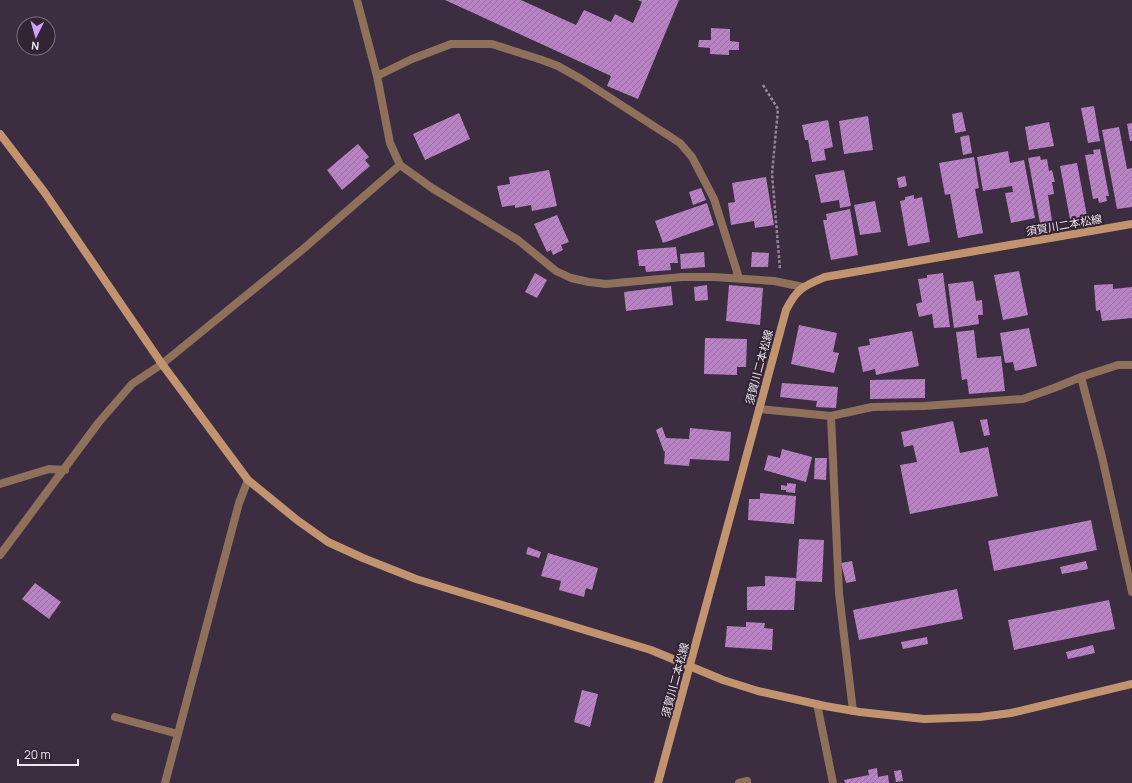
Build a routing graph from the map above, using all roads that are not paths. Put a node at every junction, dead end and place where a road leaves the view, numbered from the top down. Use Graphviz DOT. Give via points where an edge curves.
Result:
graph roads {
  1 [pos="357,0"];
  2 [pos="377,76"];
  3 [pos="0,134"];
  4 [pos="400,165"];
  5 [pos="1132,224"];
  6 [pos="739,278"];
  7 [pos="803,287"];
  8 [pos="162,364"];
  9 [pos="1132,365"];
  10 [pos="1081,377"];
  11 [pos="759,409"];
  12 [pos="831,416"];
  13 [pos="65,470"];
  14 [pos="248,480"];
  15 [pos="0,484"];
  16 [pos="0,555"];
  17 [pos="1132,592"];
  18 [pos="691,666"];
  19 [pos="1132,684"];
  20 [pos="818,704"];
  21 [pos="853,711"];
  22 [pos="115,717"];
  23 [pos="178,734"];
  24 [pos="747,781"];
  25 [pos="165,783"];
  26 [pos="658,783"];
  27 [pos="738,783"];
  28 [pos="833,783"];
  1 -- 2 [label="street"];
  2 -- 4 [label="street" via="390,143"];
  2 -- 6 [label="street" via="451,44 492,44 558,66 680,143 692,157 714,199"];
  3 -- 8 [label="street" via="45,194"];
  4 -- 6 [label="street" via="432,188 518,240 556,271 571,278 606,284 682,277"];
  4 -- 8 [label="street" via="302,250"];
  5 -- 7 [label="street, 須賀川二本松線" via="825,277"];
  6 -- 7 [label="street"];
  7 -- 11 [label="street, 須賀川二本松線" via="793,297 786,310"];
  8 -- 13 [label="street" via="132,384"];
  8 -- 14 [label="street"];
  9 -- 10 [label="street" via="1118,365"];
  10 -- 12 [label="street" via="1023,399 872,407"];
  10 -- 17 [label="street"];
  11 -- 12 [label="street"];
  11 -- 18 [label="street, 須賀川二本松線"];
  12 -- 21 [label="street" via="839,593"];
  13 -- 15 [label="street" via="49,469"];
  13 -- 16 [label="street"];
  14 -- 18 [label="street" via="328,542 363,558 416,579 651,650"];
  14 -- 23 [label="street" via="238,503"];
  18 -- 20 [label="street" via="758,691"];
  18 -- 26 [label="street, 須賀川二本松線"];
  19 -- 21 [label="street" via="1011,713 980,717 924,719"];
  20 -- 21 [label="street"];
  20 -- 28 [label="street"];
  22 -- 23 [label="street"];
  23 -- 25 [label="street"];
  24 -- 27 [label="street"];
}
